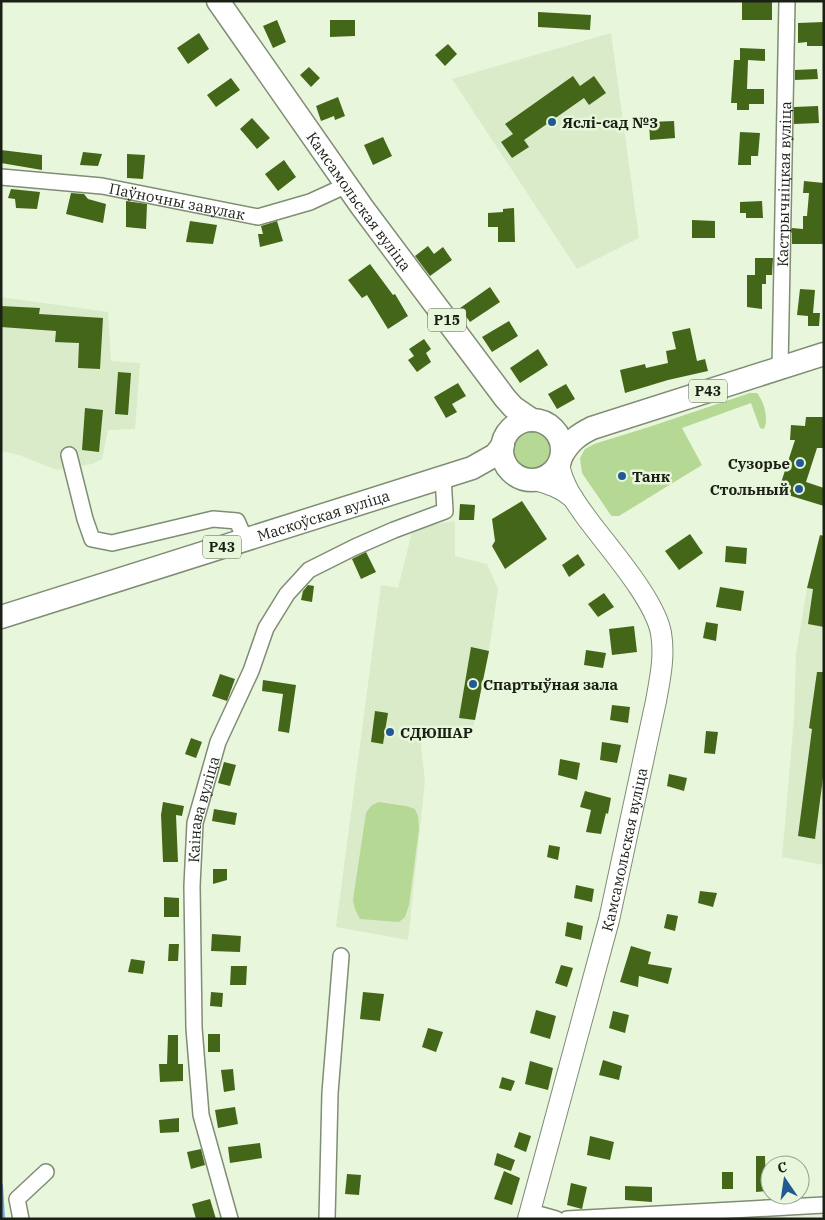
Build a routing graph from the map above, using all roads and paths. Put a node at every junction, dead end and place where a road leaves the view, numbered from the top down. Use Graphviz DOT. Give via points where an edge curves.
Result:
graph roads {
  1 [pos="218,1"];
  2 [pos="787,1"];
  3 [pos="1,177"];
  4 [pos="347,185"];
  5 [pos="824,354"];
  6 [pos="780,368"];
  7 [pos="505,398"];
  8 [pos="540,422"];
  9 [pos="592,428"];
  10 [pos="504,441"];
  11 [pos="69,455"];
  12 [pos="561,460"];
  13 [pos="472,468"];
  14 [pos="443,477"];
  15 [pos="525,477"];
  16 [pos="572,498"];
  17 [pos="246,539"];
  18 [pos="1,617"];
  19 [pos="341,956"];
  20 [pos="46,1172"];
  21 [pos="824,1204"];
  22 [pos="530,1215"];
  23 [pos="21,1219"];
  24 [pos="230,1219"];
  25 [pos="327,1219"];
  26 [pos="556,1219"];
  27 [pos="567,1219"];
  1 -- 4 [label="main road, Камсамольская вуліца / Р15"];
  2 -- 6 [label="street, Кастрычніцкая вуліца"];
  3 -- 4 [label="street, Паўночны завулак" via="102,186 258,217 310,202"];
  4 -- 7 [label="main road, Камсамольская вуліца / Р15"];
  5 -- 6 [label="main road, Р43"];
  6 -- 9 [label="main road, Р43"];
  7 -- 8 [label="main road, Камсамольская вуліца / Р15" via="513,408"];
  7 -- 10 [label="main road, Камсамольская вуліца / Р15" via="509,423"];
  8 -- 9 [label="main road, Р43" via="564,429"];
  8 -- 10 [label="main road, Р43" via="522,422"];
  8 -- 12 [label="main road" via="556,432 562,443"];
  9 -- 12 [label="main road, Р43" via="567,446"];
  10 -- 13 [label="main road, Маскоўская вуліца / Р43" via="495,455"];
  10 -- 15 [label="main road" via="503,456 507,466"];
  11 -- 17 [label="street" via="92,539 112,543 213,519 237,521"];
  12 -- 15 [label="main road, Р43" via="544,478"];
  12 -- 16 [label="main road, Камсамольская вуліца" via="561,475"];
  13 -- 14 [label="main road, Маскоўская вуліца / Р43"];
  13 -- 15 [label="main road, Маскоўская вуліца / Р43" via="502,469"];
  14 -- 17 [label="main road, Маскоўская вуліца / Р43"];
  14 -- 24 [label="street, Каінава вуліца" via="445,511 355,547 310,570 287,594 266,628 251,671 218,742 195,823 192,886 194,1028 201,1115"];
  15 -- 16 [label="main road, Камсамольская вуліца" via="553,485"];
  16 -- 22 [label="main road, Камсамольская вуліца" via="652,609 661,633 662,666 609,920"];
  17 -- 18 [label="main road, Маскоўская вуліца / Р43"];
  19 -- 25 [label="street" via="330,1093"];
  20 -- 23 [label="street" via="17,1199"];
  21 -- 27 [label="street"];
  22 -- 26 [label="street"];
}
